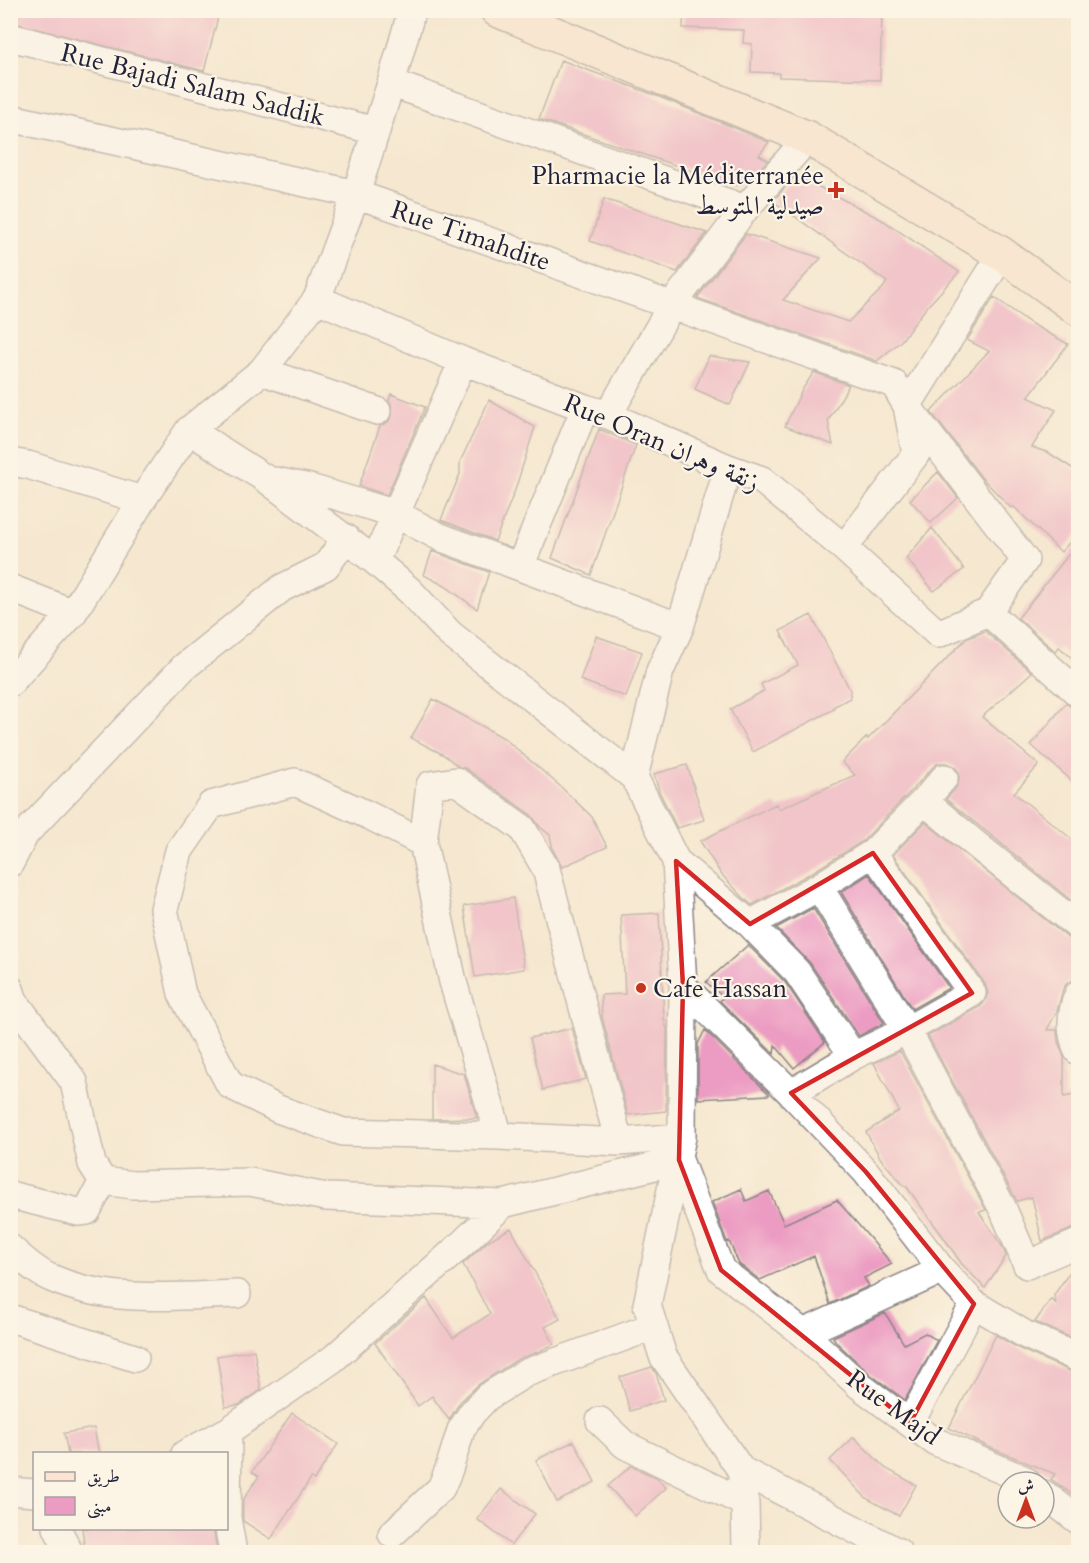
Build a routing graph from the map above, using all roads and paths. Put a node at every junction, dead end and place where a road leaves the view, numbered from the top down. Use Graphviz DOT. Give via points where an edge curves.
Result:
graph roads {
  1 [pos="412,10"];
  2 [pos="497,10"];
  3 [pos="10,37"];
  4 [pos="391,83"];
  5 [pos="10,118"];
  6 [pos="376,131"];
  7 [pos="808,138"];
  8 [pos="357,195"];
  9 [pos="745,209"];
  10 [pos="1002,254"];
  11 [pos="317,299"];
  12 [pos="672,306"];
  13 [pos="1078,309"];
  14 [pos="463,361"];
  15 [pos="262,371"];
  16 [pos="907,406"];
  17 [pos="377,411"];
  18 [pos="597,411"];
  19 [pos="189,430"];
  20 [pos="10,462"];
  21 [pos="728,468"];
  22 [pos="266,479"];
  23 [pos="142,500"];
  24 [pos="396,514"];
  25 [pos="346,538"];
  26 [pos="844,548"];
  27 [pos="375,561"];
  28 [pos="520,567"];
  29 [pos="10,588"];
  30 [pos="988,612"];
  31 [pos="73,613"];
  32 [pos="680,627"];
  33 [pos="10,683"];
  34 [pos="1078,693"];
  35 [pos="634,777"];
  36 [pos="944,778"];
  37 [pos="924,801"];
  38 [pos="423,843"];
  39 [pos="873,853"];
  40 [pos="676,861"];
  41 [pos="10,863"];
  42 [pos="819,887"];
  43 [pos="750,924"];
  44 [pos="1078,926"];
  45 [pos="683,986"];
  46 [pos="10,989"];
  47 [pos="1078,995"];
  48 [pos="907,1030"];
  49 [pos="1078,1051"];
  50 [pos="853,1056"];
  51 [pos="791,1093"];
  52 [pos="499,1136"];
  53 [pos="619,1142"];
  54 [pos="680,1148"];
  55 [pos="104,1181"];
  56 [pos="10,1195"];
  57 [pos="503,1204"];
  58 [pos="1078,1244"];
  59 [pos="10,1248"];
  60 [pos="942,1270"];
  61 [pos="237,1294"];
  62 [pos="974,1304"];
  63 [pos="10,1318"];
  64 [pos="654,1326"];
  65 [pos="802,1332"];
  66 [pos="135,1358"];
  67 [pos="1078,1358"];
  68 [pos="600,1421"];
  69 [pos="910,1423"];
  70 [pos="228,1431"];
  71 [pos="189,1452"];
  72 [pos="228,1452"];
  73 [pos="741,1470"];
  74 [pos="1002,1470"];
  75 [pos="10,1491"];
  76 [pos="33,1493"];
  77 [pos="745,1503"];
  78 [pos="1056,1503"];
  79 [pos="1078,1520"];
  80 [pos="228,1524"];
  81 [pos="58,1530"];
  82 [pos="392,1534"];
  83 [pos="69,1552"];
  84 [pos="233,1552"];
  85 [pos="746,1552"];
  86 [pos="898,1552"];
  1 -- 4 [label="street"];
  2 -- 7 [label="street"];
  3 -- 6 [label="street, Rue Bajadi Salam Saddik"];
  4 -- 6 [label="street"];
  4 -- 9 [label="street"];
  5 -- 8 [label="street, Rue Timahdite"];
  6 -- 8 [label="street"];
  7 -- 9 [label="street"];
  7 -- 10 [label="street"];
  8 -- 11 [label="street"];
  8 -- 12 [label="street, Rue Timahdite"];
  9 -- 12 [label="street"];
  10 -- 13 [label="street"];
  10 -- 16 [label="street"];
  11 -- 14 [label="street, Rue Oran زنقة وهران"];
  11 -- 15 [label="street"];
  12 -- 16 [label="street, Rue Timahdite" via="894,384"];
  12 -- 18 [label="street"];
  14 -- 18 [label="street, Rue Oran زنقة وهران"];
  14 -- 24 [label="street"];
  15 -- 17 [label="street"];
  15 -- 19 [label="street"];
  16 -- 26 [label="street" via="916,454"];
  16 -- 30 [label="street, Rue Timahdite" via="1025,560"];
  18 -- 21 [label="street, Rue Oran زنقة وهران"];
  18 -- 28 [label="street"];
  19 -- 22 [label="street"];
  19 -- 23 [label="street"];
  20 -- 23 [label="street"];
  21 -- 26 [label="street, Rue Oran زنقة وهران" via="762,480"];
  21 -- 32 [label="street"];
  22 -- 24 [label="street"];
  22 -- 25 [label="street"];
  23 -- 31 [label="street"];
  24 -- 27 [label="street"];
  24 -- 28 [label="street" via="440,537"];
  25 -- 27 [label="street"];
  25 -- 41 [label="street" via="326,566 282,588 184,667 26,834"];
  26 -- 30 [label="street, Rue Oran زنقة وهران" via="938,634"];
  27 -- 35 [label="street" via="450,634"];
  28 -- 32 [label="street"];
  29 -- 31 [label="street"];
  30 -- 34 [label="street"];
  31 -- 33 [label="street"];
  32 -- 35 [label="street" via="660,671"];
  35 -- 40 [label="street"];
  36 -- 37 [label="street"];
  37 -- 39 [label="street"];
  37 -- 44 [label="street"];
  38 -- 52 [label="street" via="453,982"];
  38 -- 52 [label="street" via="295,783 211,805 179,851 164,909 182,994 230,1085 278,1109 343,1132"];
  38 -- 53 [label="street" via="430,785 456,781 522,828 546,869"];
  39 -- 42 [label="street"];
  39 -- 48 [label="street" via="972,993"];
  40 -- 43 [label="street"];
  40 -- 45 [label="street"];
  42 -- 43 [label="street"];
  42 -- 48 [label="street"];
  43 -- 50 [label="street" via="797,972"];
  45 -- 51 [label="street"];
  45 -- 54 [label="street"];
  46 -- 55 [label="street" via="74,1082 92,1164"];
  47 -- 49 [label="street" via="1071,1016"];
  48 -- 50 [label="street"];
  48 -- 58 [label="street" via="1003,1209 1027,1265"];
  50 -- 51 [label="street"];
  51 -- 60 [label="street" via="866,1172"];
  52 -- 53 [label="street"];
  53 -- 54 [label="street"];
  54 -- 57 [label="street"];
  54 -- 64 [label="street" via="648,1305"];
  54 -- 65 [label="street, Rue Majd" via="721,1270"];
  55 -- 56 [label="street" via="87,1211"];
  55 -- 57 [label="street" via="133,1185 250,1182 326,1197"];
  57 -- 70 [label="street" via="333,1359"];
  59 -- 61 [label="street" via="50,1278 92,1292 145,1297"];
  60 -- 62 [label="street"];
  60 -- 65 [label="street"];
  62 -- 67 [label="street" via="1026,1335"];
  62 -- 69 [label="street"];
  63 -- 66 [label="street"];
  64 -- 73 [label="street" via="663,1356"];
  64 -- 82 [label="street" via="526,1373 487,1397 461,1430 441,1488"];
  65 -- 69 [label="street, Rue Majd" via="860,1386"];
  68 -- 77 [label="street" via="625,1445"];
  69 -- 74 [label="street, Rue Majd" via="934,1441"];
  70 -- 71 [label="street"];
  70 -- 72 [label="street"];
  73 -- 77 [label="street"];
  73 -- 86 [label="street"];
  75 -- 76 [label="street"];
  77 -- 85 [label="street"];
  78 -- 79 [label="street"];
  80 -- 84 [label="street"];
  81 -- 83 [label="street"];
}
